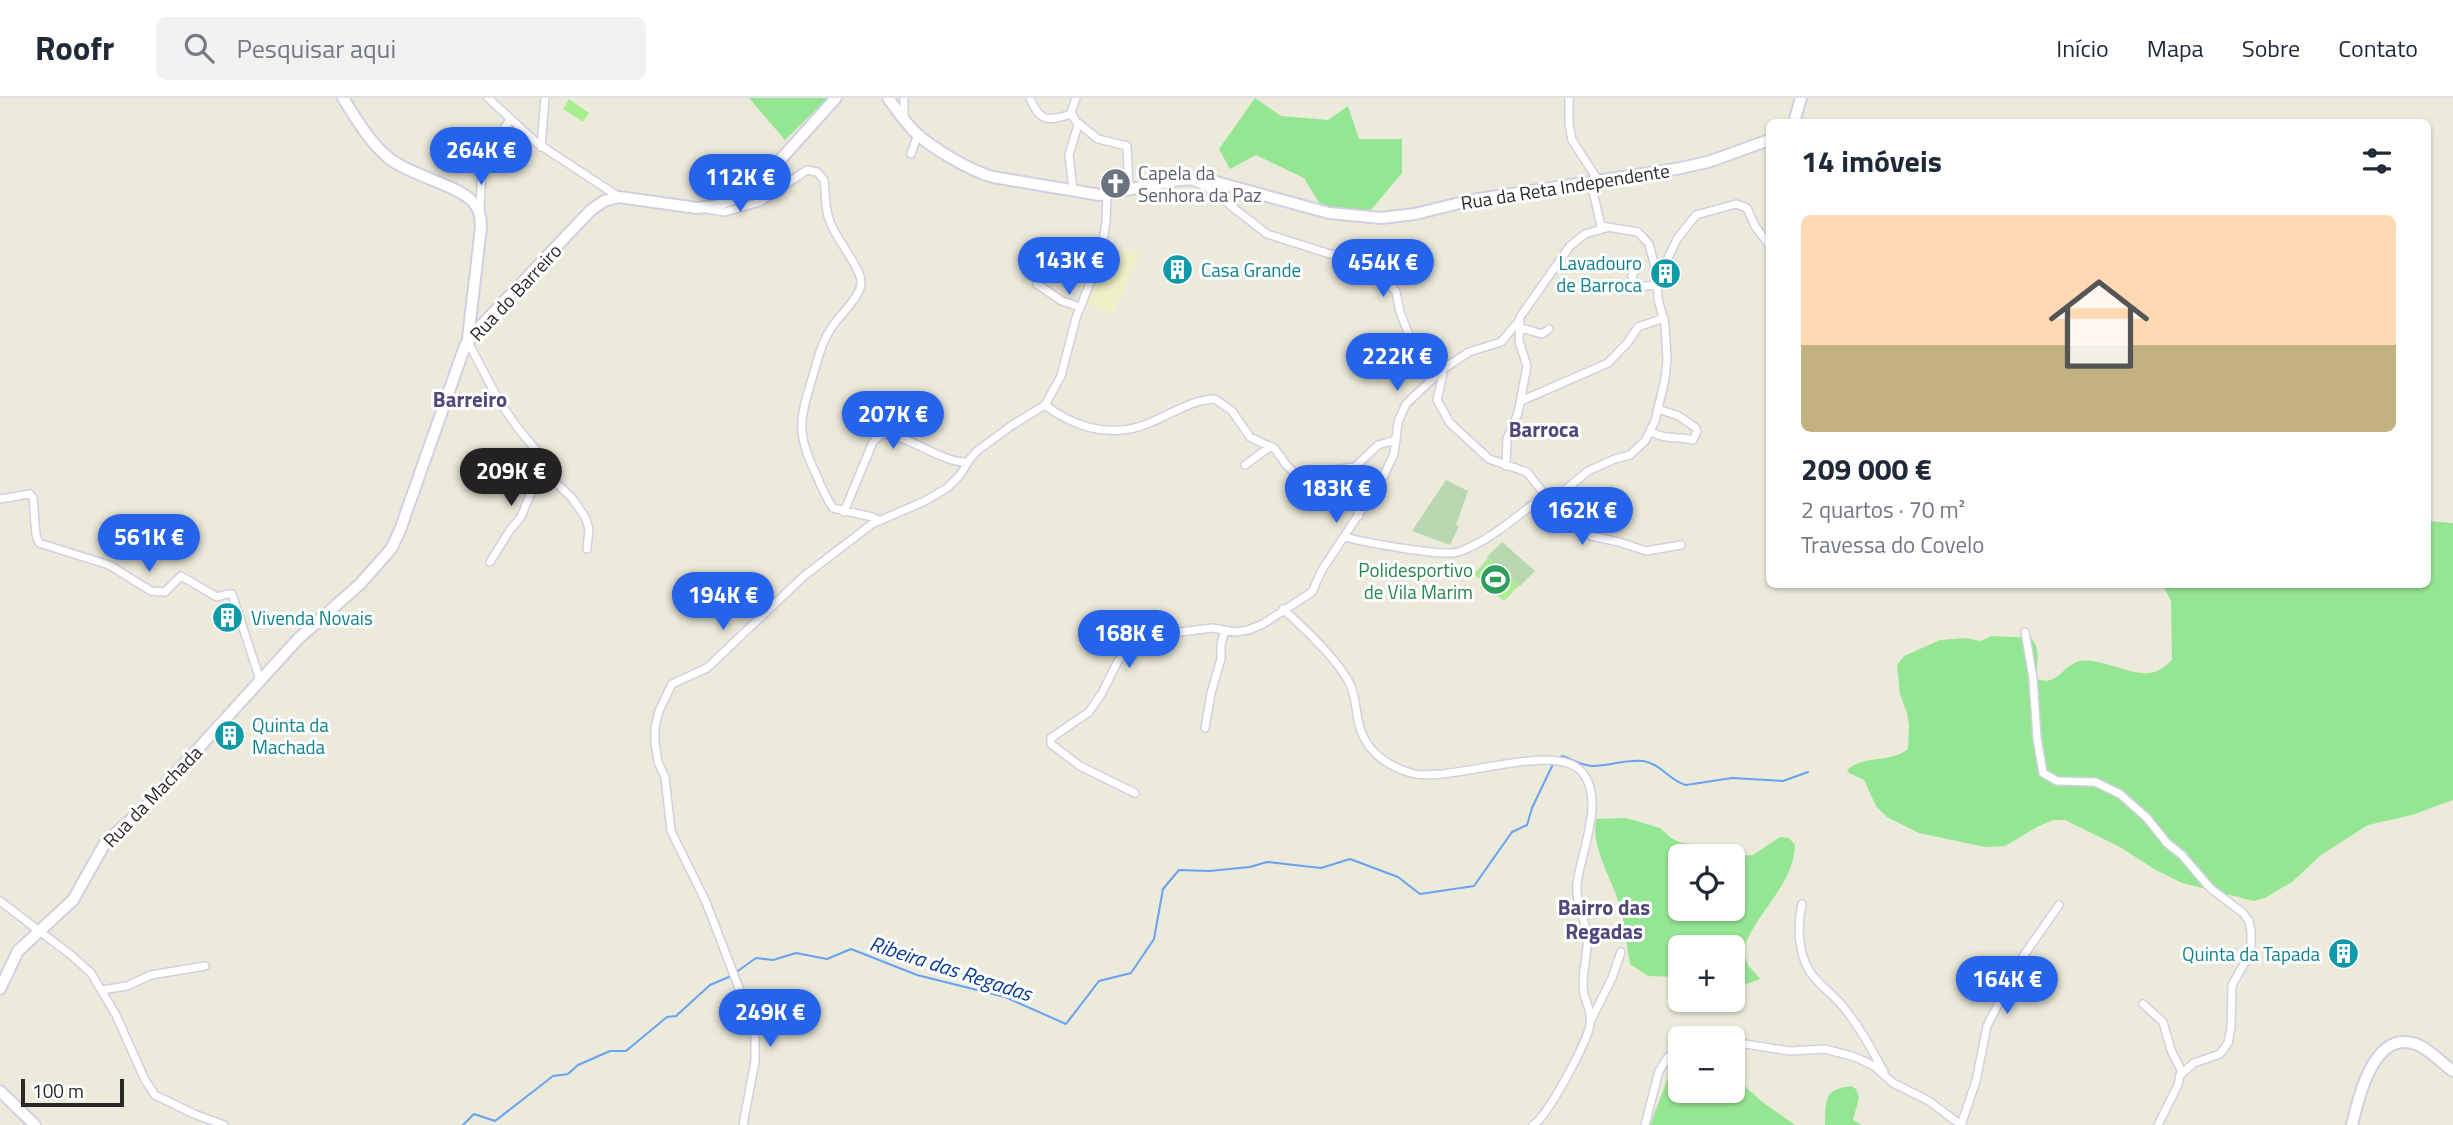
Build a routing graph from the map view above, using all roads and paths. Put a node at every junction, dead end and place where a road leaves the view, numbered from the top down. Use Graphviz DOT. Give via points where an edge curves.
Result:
graph roads {
  1 [pos="343,98"];
  2 [pos="488,98"];
  3 [pos="545,98"];
  4 [pos="836,98"];
  5 [pos="888,98"];
  6 [pos="904,98"];
  7 [pos="1030,98"];
  8 [pos="1076,98"];
  9 [pos="1569,98"];
  10 [pos="1801,98"];
  11 [pos="1072,114"];
  12 [pos="1795,119"];
  13 [pos="510,120"];
  14 [pos="904,120"];
  15 [pos="1078,123"];
  16 [pos="918,134"];
  17 [pos="1766,141"];
  18 [pos="541,146"];
  19 [pos="911,154"];
  20 [pos="1186,179"];
  21 [pos="1595,183"];
  22 [pos="1129,188"];
  23 [pos="1073,189"];
  24 [pos="1107,194"];
  25 [pos="619,197"];
  26 [pos="700,208"];
  27 [pos="480,215"];
  28 [pos="1610,228"];
  29 [pos="1766,241"];
  30 [pos="1634,271"];
  31 [pos="1657,271"];
  32 [pos="1037,284"];
  33 [pos="1658,285"];
  34 [pos="1080,307"];
  35 [pos="1664,318"];
  36 [pos="1518,324"];
  37 [pos="1549,329"];
  38 [pos="467,342"];
  39 [pos="1443,369"];
  40 [pos="1521,401"];
  41 [pos="1045,405"];
  42 [pos="1658,409"];
  43 [pos="1651,431"];
  44 [pos="1396,440"];
  45 [pos="1271,446"];
  46 [pos="968,462"];
  47 [pos="549,465"];
  48 [pos="1245,465"];
  49 [pos="1506,466"];
  50 [pos="1338,469"];
  51 [pos="1545,495"];
  52 [pos="0,499"];
  53 [pos="1552,501"];
  54 [pos="844,512"];
  55 [pos="1359,516"];
  56 [pos="878,520"];
  57 [pos="400,530"];
  58 [pos="1345,537"];
  59 [pos="1681,545"];
  60 [pos="587,549"];
  61 [pos="491,562"];
  62 [pos="1283,609"];
  63 [pos="1225,630"];
  64 [pos="2025,632"];
  65 [pos="260,680"];
  66 [pos="1205,728"];
  67 [pos="1136,793"];
  68 [pos="0,901"];
  69 [pos="1802,904"];
  70 [pos="2059,905"];
  71 [pos="41,931"];
  72 [pos="1621,952"];
  73 [pos="205,966"];
  74 [pos="0,989"];
  75 [pos="102,990"];
  76 [pos="2143,1004"];
  77 [pos="1591,1019"];
  78 [pos="1745,1044"];
  79 [pos="1668,1057"];
  80 [pos="2453,1071"];
  81 [pos="2181,1074"];
  82 [pos="1888,1079"];
  83 [pos="0,1091"];
  84 [pos="35,1125"];
  85 [pos="224,1125"];
  86 [pos="743,1125"];
  87 [pos="1533,1125"];
  88 [pos="1645,1125"];
  89 [pos="1961,1125"];
  90 [pos="2158,1125"];
  91 [pos="2352,1125"];
  1 -- 27 [label="street" via="364,132 390,159 468,197"];
  2 -- 13 [label="street"];
  3 -- 18 [label="street"];
  4 -- 26 [label="street" via="755,186 731,200"];
  5 -- 14 [label="street"];
  6 -- 14 [label="street"];
  7 -- 11 [label="street" via="1041,117"];
  8 -- 11 [label="street"];
  9 -- 21 [label="street" via="1572,140"];
  10 -- 12 [label="street"];
  11 -- 15 [label="street"];
  13 -- 18 [label="street"];
  13 -- 27 [label="street" via="482,164"];
  14 -- 16 [label="street"];
  15 -- 22 [label="street" via="1098,139 1127,146"];
  15 -- 23 [label="street" via="1069,155"];
  16 -- 19 [label="street"];
  16 -- 23 [label="street" via="988,176"];
  17 -- 21 [label="street, Rua da Reta Independente" via="1709,162"];
  18 -- 25 [label="street"];
  20 -- 21 [label="street, Rua da Reta Independente" via="1210,179 1341,215 1381,218"];
  20 -- 22 [label="street, Rua da Reta Independente"];
  20 -- 39 [label="street" via="1208,188 1267,234 1375,265 1395,292 1415,350"];
  21 -- 28 [label="street" via="1600,224"];
  22 -- 24 [label="street, Rua da Reta Independente"];
  23 -- 24 [label="street"];
  24 -- 34 [label="street" via="1100,258"];
  25 -- 26 [label="street"];
  25 -- 38 [label="street, Rua do Barreiro" via="591,210"];
  26 -- 54 [label="street" via="725,212 753,204 807,170 824,180 828,218 859,271 861,285 859,295 823,340 800,428 806,453 830,503"];
  27 -- 38 [label="street"];
  28 -- 31 [label="street" via="1642,234"];
  28 -- 36 [label="street" via="1585,234 1570,246 1535,292"];
  29 -- 31 [label="street" via="1748,208 1737,204 1694,217"];
  30 -- 33 [label="street" via="1634,287"];
  31 -- 33 [label="street"];
  32 -- 34 [label="street" via="1062,302"];
  33 -- 35 [label="street"];
  34 -- 41 [label="street" via="1063,370"];
  35 -- 40 [label="street" via="1638,327 1606,364"];
  35 -- 42 [label="street" via="1667,364"];
  36 -- 37 [label="street" via="1542,334"];
  36 -- 39 [label="street" via="1501,342 1469,352"];
  36 -- 40 [label="street" via="1527,364"];
  38 -- 47 [label="street" via="499,401"];
  38 -- 57 [label="street, Rua do Barreiro"];
  39 -- 44 [label="street" via="1404,407"];
  39 -- 49 [label="street" via="1437,400 1446,418 1489,459"];
  40 -- 49 [label="street" via="1507,439"];
  41 -- 45 [label="street" via="1074,423 1118,430 1215,400 1232,411 1252,439"];
  41 -- 46 [label="street"];
  42 -- 43 [label="street"];
  42 -- 43 [label="street" via="1682,418 1697,433 1693,440 1661,437"];
  43 -- 53 [label="street" via="1630,455 1588,471"];
  44 -- 50 [label="street" via="1378,444 1357,467"];
  44 -- 55 [label="street" via="1382,479"];
  45 -- 48 [label="street"];
  45 -- 50 [label="street" via="1296,474"];
  46 -- 54 [label="street" via="881,434 873,442"];
  46 -- 56 [label="street" via="939,494"];
  47 -- 60 [label="street" via="555,482 587,521"];
  47 -- 61 [label="street"];
  49 -- 51 [label="street" via="1528,472"];
  50 -- 55 [label="street"];
  51 -- 53 [label="street"];
  51 -- 58 [label="street" via="1455,553"];
  52 -- 65 [label="street" via="30,494 39,544 111,566 150,591 165,592 181,576 217,597 232,594"];
  53 -- 59 [label="street" via="1594,538 1646,551"];
  54 -- 56 [label="street"];
  55 -- 58 [label="street"];
  56 -- 86 [label="street" via="798,581 707,668 672,684 655,727 671,831 706,902 753,1023 754,1071"];
  57 -- 65 [label="street, Rua da Machada" via="391,549 360,584"];
  58 -- 62 [label="street" via="1315,589"];
  62 -- 63 [label="street" via="1252,629"];
  62 -- 77 [label="street" via="1309,632 1348,681 1362,736 1379,758 1393,766 1428,776 1549,760 1583,773 1592,808 1576,888 1587,933 1584,982"];
  63 -- 66 [label="street"];
  63 -- 67 [label="street" via="1173,633 1127,652 1093,708 1050,739 1080,766"];
  64 -- 81 [label="street" via="2043,773 2057,781 2095,782 2120,794 2250,923 2251,952 2232,987 2227,1046"];
  65 -- 71 [label="street, Rua da Machada" via="137,815 104,842 77,894"];
  68 -- 71 [label="street"];
  69 -- 82 [label="street" via="1798,921 1805,963 1849,1015"];
  70 -- 89 [label="street" via="2024,955 1986,1026 1975,1085"];
  71 -- 74 [label="street, Rua da Machada" via="18,951"];
  71 -- 75 [label="street" via="85,967"];
  72 -- 77 [label="street"];
  73 -- 75 [label="street"];
  75 -- 85 [label="street" via="155,1095"];
  76 -- 81 [label="street" via="2163,1022"];
  77 -- 87 [label="street" via="1573,1063"];
  78 -- 82 [label="street" via="1840,1052 1867,1062"];
  79 -- 88 [label="street" via="1659,1070"];
  80 -- 91 [label="street" via="2412,1042 2389,1048 2365,1078"];
  81 -- 90 [label="street"];
  82 -- 89 [label="street"];
  83 -- 84 [label="street"];
}
